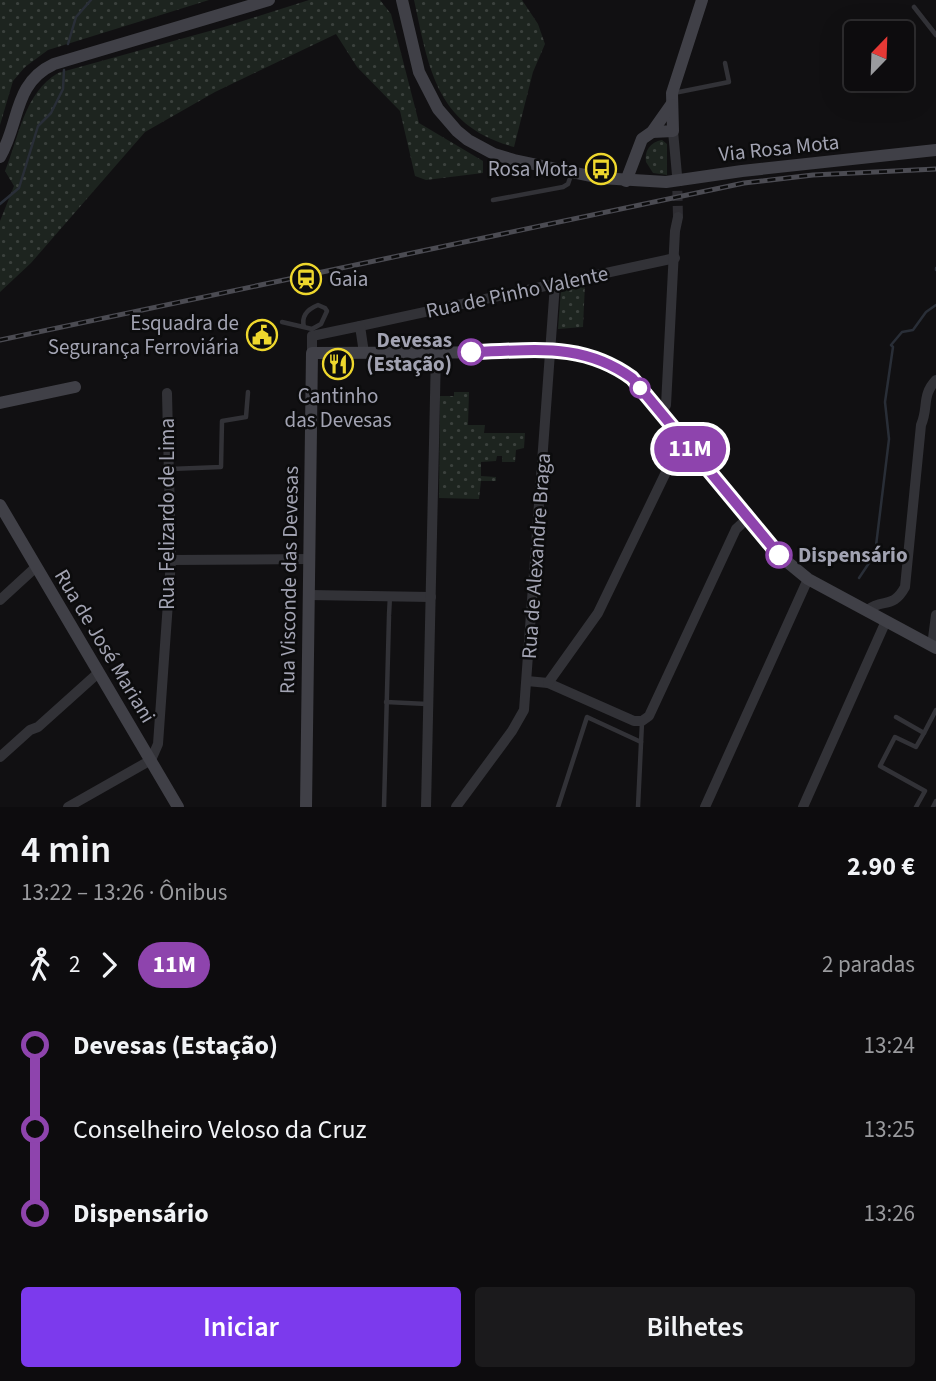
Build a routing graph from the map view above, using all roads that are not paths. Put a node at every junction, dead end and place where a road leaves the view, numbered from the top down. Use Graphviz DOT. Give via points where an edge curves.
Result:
graph roads {
  1 [pos="269,0"];
  2 [pos="402,0"];
  3 [pos="702,0"];
  4 [pos="914,7"];
  5 [pos="936,35"];
  6 [pos="725,63"];
  7 [pos="671,99"];
  8 [pos="673,131"];
  9 [pos="652,132"];
  10 [pos="936,150"];
  11 [pos="637,152"];
  12 [pos="0,157"];
  13 [pos="572,173"];
  14 [pos="677,175"];
  15 [pos="626,181"];
  16 [pos="645,182"];
  17 [pos="493,200"];
  18 [pos="678,217"];
  19 [pos="675,258"];
  20 [pos="555,284"];
  21 [pos="282,322"];
  22 [pos="360,326"];
  23 [pos="304,327"];
  24 [pos="312,332"];
  25 [pos="550,351"];
  26 [pos="436,352"];
  27 [pos="312,353"];
  28 [pos="363,353"];
  29 [pos="936,380"];
  30 [pos="75,387"];
  31 [pos="247,392"];
  32 [pos="167,393"];
  33 [pos="0,403"];
  34 [pos="931,411"];
  35 [pos="661,413"];
  36 [pos="681,439"];
  37 [pos="169,469"];
  38 [pos="0,505"];
  39 [pos="747,519"];
  40 [pos="308,559"];
  41 [pos="171,560"];
  42 [pos="36,567"];
  43 [pos="808,579"];
  44 [pos="309,595"];
  45 [pos="390,595"];
  46 [pos="430,597"];
  47 [pos="0,600"];
  48 [pos="867,610"];
  49 [pos="936,615"];
  50 [pos="886,621"];
  51 [pos="934,647"];
  52 [pos="97,674"];
  53 [pos="527,681"];
  54 [pos="548,683"];
  55 [pos="386,702"];
  56 [pos="428,704"];
  57 [pos="936,710"];
  58 [pos="896,717"];
  59 [pos="642,721"];
  60 [pos="924,733"];
  61 [pos="641,741"];
  62 [pos="0,757"];
  63 [pos="151,760"];
  64 [pos="936,801"];
  65 [pos="804,805"];
  66 [pos="68,807"];
  67 [pos="178,807"];
  68 [pos="306,807"];
  69 [pos="384,807"];
  70 [pos="426,807"];
  71 [pos="456,807"];
  72 [pos="558,807"];
  73 [pos="638,807"];
  74 [pos="705,807"];
  75 [pos="916,807"];
  76 [pos="933,807"];
  1 -- 12 [label="main road" via="44,69 26,89"];
  2 -- 13 [label="main road, Via Rosa Mota" via="422,79 457,131 500,156"];
  3 -- 7 [label="main road"];
  4 -- 5 [label="lane"];
  6 -- 7 [label="lane" via="730,82"];
  7 -- 8 [label="main road"];
  7 -- 9 [label="main road"];
  8 -- 9 [label="main road"];
  8 -- 14 [label="street"];
  9 -- 11 [label="main road" via="642,139"];
  10 -- 16 [label="main road, Via Rosa Mota"];
  11 -- 15 [label="main road"];
  11 -- 16 [label="main road"];
  13 -- 15 [label="main road, Via Rosa Mota"];
  13 -- 17 [label="lane" via="563,187"];
  15 -- 16 [label="main road, Via Rosa Mota"];
  18 -- 19 [label="street"];
  19 -- 20 [label="street, Rua de Pinho Valente"];
  19 -- 35 [label="street" via="666,405"];
  20 -- 22 [label="street, Rua de Pinho Valente"];
  20 -- 25 [label="street, Rua de Alexandre Braga"];
  21 -- 23 [label="lane"];
  22 -- 24 [label="street, Rua de Pinho Valente"];
  22 -- 28 [label="street"];
  23 -- 24 [label="lane"];
  23 -- 24 [label="lane" via="304,316 322,305 326,315"];
  24 -- 27 [label="street"];
  25 -- 26 [label="main road"];
  25 -- 35 [label="main road" via="572,352 612,364 632,378"];
  25 -- 53 [label="street, Rua de Alexandre Braga"];
  26 -- 28 [label="main road"];
  26 -- 46 [label="street"];
  27 -- 28 [label="main road"];
  27 -- 40 [label="main road, Rua Visconde das Devesas"];
  29 -- 34 [label="street" via="926,395 925,404"];
  30 -- 33 [label="main road"];
  31 -- 37 [label="lane" via="246,417 222,421 221,467"];
  32 -- 37 [label="street, Rua Felizardo de Lima"];
  34 -- 48 [label="street" via="921,425 905,587 891,604"];
  35 -- 36 [label="main road"];
  36 -- 39 [label="main road"];
  36 -- 54 [label="street" via="598,613"];
  37 -- 41 [label="street, Rua Felizardo de Lima"];
  38 -- 42 [label="main road, Rua de José Mariani"];
  39 -- 43 [label="main road" via="774,551"];
  39 -- 59 [label="street" via="736,529 649,716"];
  40 -- 41 [label="street"];
  40 -- 44 [label="main road, Rua Visconde das Devesas"];
  41 -- 63 [label="street, Rua Felizardo de Lima" via="158,744"];
  42 -- 47 [label="street"];
  42 -- 52 [label="main road, Rua de José Mariani"];
  43 -- 48 [label="main road"];
  43 -- 74 [label="street"];
  44 -- 45 [label="street"];
  44 -- 68 [label="main road, Rua Visconde das Devesas"];
  45 -- 46 [label="street"];
  45 -- 55 [label="lane"];
  46 -- 56 [label="street"];
  48 -- 50 [label="main road"];
  49 -- 51 [label="street"];
  50 -- 51 [label="main road"];
  50 -- 65 [label="street"];
  52 -- 62 [label="street"];
  52 -- 63 [label="main road, Rua de José Mariani"];
  53 -- 54 [label="street"];
  53 -- 71 [label="street, Rua de Alexandre Braga" via="524,710"];
  54 -- 59 [label="street"];
  55 -- 56 [label="lane"];
  55 -- 69 [label="lane"];
  56 -- 70 [label="street"];
  57 -- 60 [label="lane"];
  58 -- 60 [label="lane"];
  59 -- 61 [label="lane"];
  60 -- 75 [label="lane" via="916,747 895,737 880,766 925,791"];
  61 -- 72 [label="lane" via="587,717"];
  61 -- 73 [label="lane"];
  63 -- 66 [label="street"];
  63 -- 67 [label="main road, Rua de José Mariani"];
  64 -- 76 [label="lane"];
}
